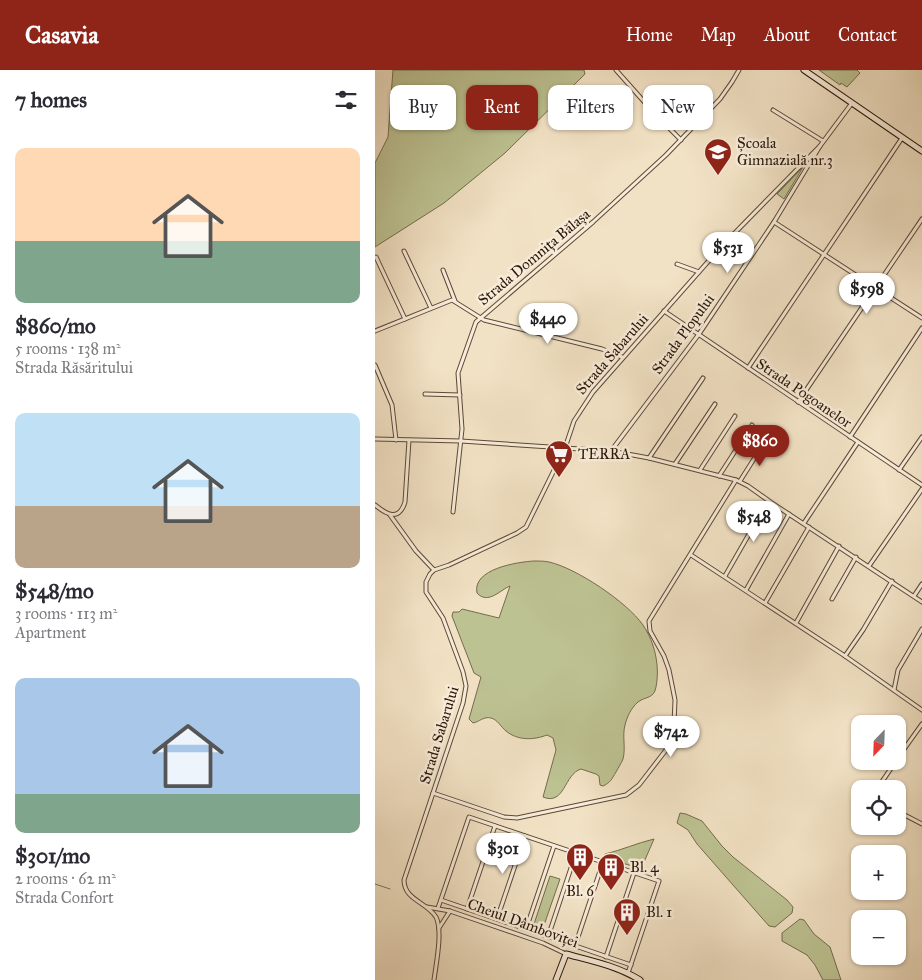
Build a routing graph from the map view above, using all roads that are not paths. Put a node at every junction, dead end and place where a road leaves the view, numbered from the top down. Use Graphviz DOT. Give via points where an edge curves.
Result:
graph roads {
  1 [pos="616,70"];
  2 [pos="739,70"];
  3 [pos="803,70"];
  4 [pos="853,104"];
  5 [pos="713,105"];
  6 [pos="773,110"];
  7 [pos="690,130"];
  8 [pos="902,137"];
  9 [pos="681,140"];
  10 [pos="823,141"];
  11 [pos="820,146"];
  12 [pos="922,151"];
  13 [pos="803,162"];
  14 [pos="809,167"];
  15 [pos="922,219"];
  16 [pos="774,222"];
  17 [pos="404,251"];
  18 [pos="824,254"];
  19 [pos="376,257"];
  20 [pos="677,264"];
  21 [pos="443,270"];
  22 [pos="699,272"];
  23 [pos="876,287"];
  24 [pos="455,301"];
  25 [pos="431,308"];
  26 [pos="664,312"];
  27 [pos="480,318"];
  28 [pos="922,318"];
  29 [pos="405,319"];
  30 [pos="922,328"];
  31 [pos="375,331"];
  32 [pos="699,334"];
  33 [pos="623,357"];
  34 [pos="375,365"];
  35 [pos="749,368"];
  36 [pos="703,378"];
  37 [pos="425,394"];
  38 [pos="459,395"];
  39 [pos="798,402"];
  40 [pos="715,404"];
  41 [pos="735,416"];
  42 [pos="752,426"];
  43 [pos="849,437"];
  44 [pos="922,437"];
  45 [pos="375,439"];
  46 [pos="396,440"];
  47 [pos="409,440"];
  48 [pos="461,441"];
  49 [pos="858,442"];
  50 [pos="764,444"];
  51 [pos="565,448"];
  52 [pos="611,451"];
  53 [pos="649,458"];
  54 [pos="675,464"];
  55 [pos="699,470"];
  56 [pos="899,470"];
  57 [pos="719,476"];
  58 [pos="738,481"];
  59 [pos="922,485"];
  60 [pos="922,489"];
  61 [pos="768,501"];
  62 [pos="375,505"];
  63 [pos="453,512"];
  64 [pos="390,514"];
  65 [pos="789,514"];
  66 [pos="804,523"];
  67 [pos="809,527"];
  68 [pos="839,546"];
  69 [pos="691,555"];
  70 [pos="856,557"];
  71 [pos="869,566"];
  72 [pos="435,570"];
  73 [pos="725,576"];
  74 [pos="892,581"];
  75 [pos="922,584"];
  76 [pos="746,590"];
  77 [pos="914,596"];
  78 [pos="832,599"];
  79 [pos="922,602"];
  80 [pos="765,603"];
  81 [pos="796,624"];
  82 [pos="922,629"];
  83 [pos="845,656"];
  84 [pos="894,690"];
  85 [pos="922,710"];
  86 [pos="922,724"];
  87 [pos="906,747"];
  88 [pos="433,794"];
  89 [pos="906,816"];
  90 [pos="922,824"];
  91 [pos="495,826"];
  92 [pos="525,836"];
  93 [pos="554,846"];
  94 [pos="576,853"];
  95 [pos="603,862"];
  96 [pos="634,873"];
  97 [pos="441,900"];
  98 [pos="424,906"];
  99 [pos="438,908"];
  100 [pos="444,909"];
  101 [pos="467,909"];
  102 [pos="450,911"];
  103 [pos="436,918"];
  104 [pos="497,919"];
  105 [pos="438,929"];
  106 [pos="528,930"];
  107 [pos="548,937"];
  108 [pos="527,938"];
  109 [pos="575,946"];
  110 [pos="566,954"];
  111 [pos="606,956"];
  112 [pos="631,965"];
  113 [pos="628,973"];
  114 [pos="434,980"];
  115 [pos="556,980"];
  116 [pos="640,980"];
  1 -- 9 [label="street"];
  2 -- 5 [label="street, Strada Domnița Bălașa"];
  3 -- 4 [label="main road"];
  4 -- 8 [label="main road"];
  4 -- 10 [label="street, Strada Plopului"];
  6 -- 10 [label="street"];
  7 -- 9 [label="street, Strada Domnița Bălașa"];
  8 -- 12 [label="main road"];
  8 -- 18 [label="street"];
  9 -- 27 [label="street, Strada Domnița Bălașa" via="613,205"];
  10 -- 11 [label="street, Strada Plopului"];
  11 -- 13 [label="street, Strada Sabarului"];
  11 -- 14 [label="street, Strada Plopului"];
  13 -- 14 [label="street"];
  13 -- 22 [label="street, Strada Sabarului"];
  14 -- 16 [label="street, Strada Plopului"];
  15 -- 23 [label="street"];
  16 -- 18 [label="street"];
  16 -- 32 [label="street, Strada Plopului"];
  17 -- 25 [label="street"];
  18 -- 23 [label="street"];
  18 -- 35 [label="street"];
  19 -- 29 [label="street"];
  20 -- 22 [label="street"];
  21 -- 24 [label="street"];
  22 -- 26 [label="street, Strada Sabarului"];
  23 -- 28 [label="street"];
  23 -- 39 [label="street"];
  24 -- 25 [label="street"];
  24 -- 27 [label="street"];
  25 -- 29 [label="street"];
  26 -- 32 [label="street, Strada Pogoanelor"];
  26 -- 33 [label="street, Strada Sabarului"];
  27 -- 33 [label="street"];
  27 -- 38 [label="street, Strada Domnița Bălașa" via="459,368"];
  29 -- 31 [label="street"];
  30 -- 43 [label="street"];
  32 -- 35 [label="street, Strada Pogoanelor"];
  32 -- 52 [label="street, Strada Plopului"];
  33 -- 51 [label="street, Strada Sabarului" via="579,411"];
  34 -- 46 [label="street" via="392,405"];
  35 -- 39 [label="street, Strada Pogoanelor"];
  36 -- 53 [label="street"];
  37 -- 38 [label="street"];
  38 -- 48 [label="street, Strada Domnița Bălașa"];
  39 -- 43 [label="street, Strada Pogoanelor"];
  40 -- 54 [label="street"];
  41 -- 55 [label="street"];
  42 -- 57 [label="street"];
  43 -- 49 [label="street, Strada Pogoanelor"];
  44 -- 56 [label="street"];
  45 -- 46 [label="street"];
  46 -- 47 [label="street"];
  47 -- 48 [label="street"];
  47 -- 64 [label="street" via="404,506 398,513"];
  48 -- 51 [label="street"];
  48 -- 63 [label="street, Strada Domnița Bălașa"];
  49 -- 56 [label="street, Strada Pogoanelor"];
  49 -- 66 [label="street"];
  50 -- 58 [label="street"];
  51 -- 52 [label="street"];
  51 -- 72 [label="street, Strada Sabarului" via="526,527"];
  52 -- 53 [label="street"];
  53 -- 54 [label="street"];
  54 -- 55 [label="street"];
  55 -- 57 [label="street"];
  56 -- 59 [label="street, Strada Pogoanelor"];
  57 -- 58 [label="street"];
  58 -- 61 [label="street"];
  58 -- 69 [label="street"];
  60 -- 71 [label="street"];
  61 -- 65 [label="street"];
  61 -- 73 [label="street"];
  62 -- 64 [label="street"];
  64 -- 72 [label="street" via="416,552"];
  65 -- 66 [label="street"];
  65 -- 76 [label="street"];
  66 -- 67 [label="street"];
  67 -- 68 [label="street"];
  67 -- 80 [label="street"];
  68 -- 70 [label="street"];
  68 -- 81 [label="street"];
  69 -- 73 [label="street"];
  69 -- 88 [label="street" via="649,621 650,631 664,656 671,678 675,718 666,750 635,788 619,797 517,818 504,817"];
  70 -- 71 [label="street"];
  70 -- 78 [label="street"];
  71 -- 74 [label="street"];
  72 -- 88 [label="street, Strada Sabarului" via="425,589 443,618 466,686"];
  73 -- 76 [label="street"];
  74 -- 77 [label="street"];
  74 -- 83 [label="street"];
  75 -- 77 [label="street"];
  76 -- 80 [label="street"];
  77 -- 79 [label="street"];
  80 -- 81 [label="street"];
  81 -- 83 [label="street"];
  82 -- 84 [label="street" via="898,670"];
  83 -- 84 [label="street"];
  84 -- 85 [label="street"];
  86 -- 87 [label="street"];
  88 -- 98 [label="street, Strada Sabarului" via="404,880 407,892"];
  89 -- 90 [label="street"];
  91 -- 92 [label="street"];
  91 -- 97 [label="street" via="469,817"];
  91 -- 101 [label="street"];
  92 -- 93 [label="street"];
  92 -- 104 [label="street"];
  93 -- 94 [label="street"];
  93 -- 106 [label="street"];
  94 -- 95 [label="street"];
  94 -- 107 [label="street"];
  95 -- 96 [label="street"];
  95 -- 109 [label="street"];
  96 -- 111 [label="street"];
  96 -- 112 [label="street" via="659,882"];
  97 -- 99 [label="street"];
  97 -- 101 [label="street"];
  98 -- 99 [label="street, Cheiul Dâmboviței"];
  98 -- 103 [label="street, Strada Sabarului"];
  99 -- 100 [label="street, Cheiul Dâmboviței"];
  100 -- 102 [label="street, Cheiul Dâmboviței"];
  100 -- 103 [label="street"];
  101 -- 104 [label="street"];
  102 -- 105 [label="street"];
  102 -- 108 [label="street, Cheiul Dâmboviței"];
  103 -- 105 [label="street"];
  104 -- 106 [label="street"];
  105 -- 114 [label="street"];
  106 -- 107 [label="street"];
  106 -- 108 [label="street"];
  107 -- 109 [label="street"];
  108 -- 110 [label="street, Cheiul Dâmboviței"];
  109 -- 111 [label="street"];
  110 -- 113 [label="main road, Cheiul Dâmboviței"];
  110 -- 115 [label="main road"];
  111 -- 112 [label="street"];
  112 -- 113 [label="street"];
  113 -- 116 [label="main road, Cheiul Dâmboviței"];
}
